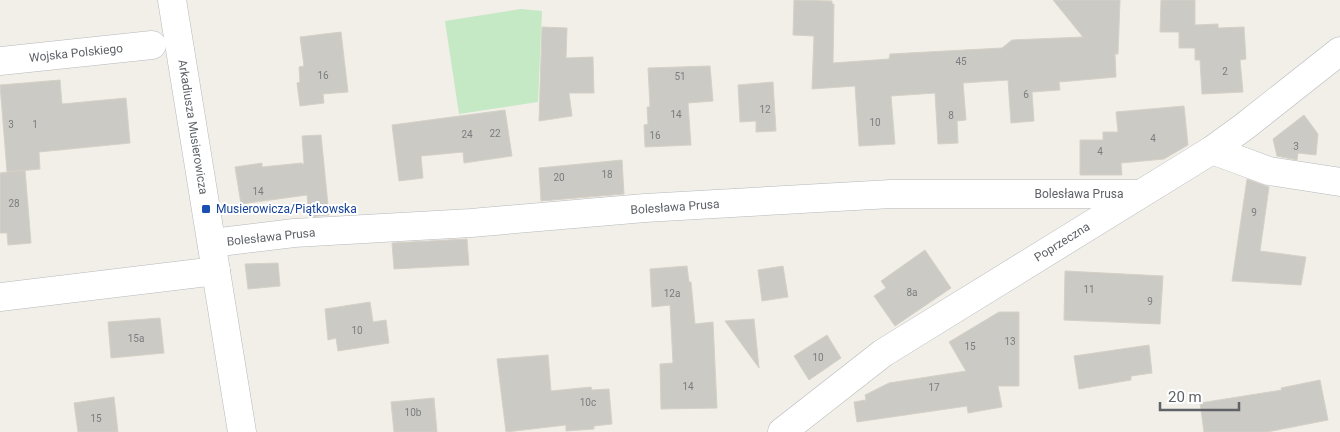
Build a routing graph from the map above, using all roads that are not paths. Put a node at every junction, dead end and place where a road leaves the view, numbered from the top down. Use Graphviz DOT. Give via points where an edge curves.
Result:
graph roads {
  1 [pos="172,0"];
  2 [pos="152,44"];
  3 [pos="1340,51"];
  4 [pos="0,61"];
  5 [pos="1212,150"];
  6 [pos="1340,182"];
  7 [pos="1139,194"];
  8 [pos="212,244"];
  9 [pos="216,271"];
  10 [pos="0,297"];
  11 [pos="242,432"];
  12 [pos="782,432"];
  1 -- 8 [label="street, Arkadiusza Musierowicza"];
  2 -- 4 [label="street, Wojska Polskiego"];
  3 -- 5 [label="street, Poprzeczna"];
  5 -- 6 [label="street" via="1269,171"];
  5 -- 7 [label="street, Poprzeczna"];
  7 -- 8 [label="street, Bolesława Prusa" via="881,194 294,233"];
  7 -- 12 [label="street, Poprzeczna" via="883,353"];
  8 -- 9 [label="street, Arkadiusza Musierowicza"];
  9 -- 10 [label="street"];
  9 -- 11 [label="street, Arkadiusza Musierowicza"];
}
